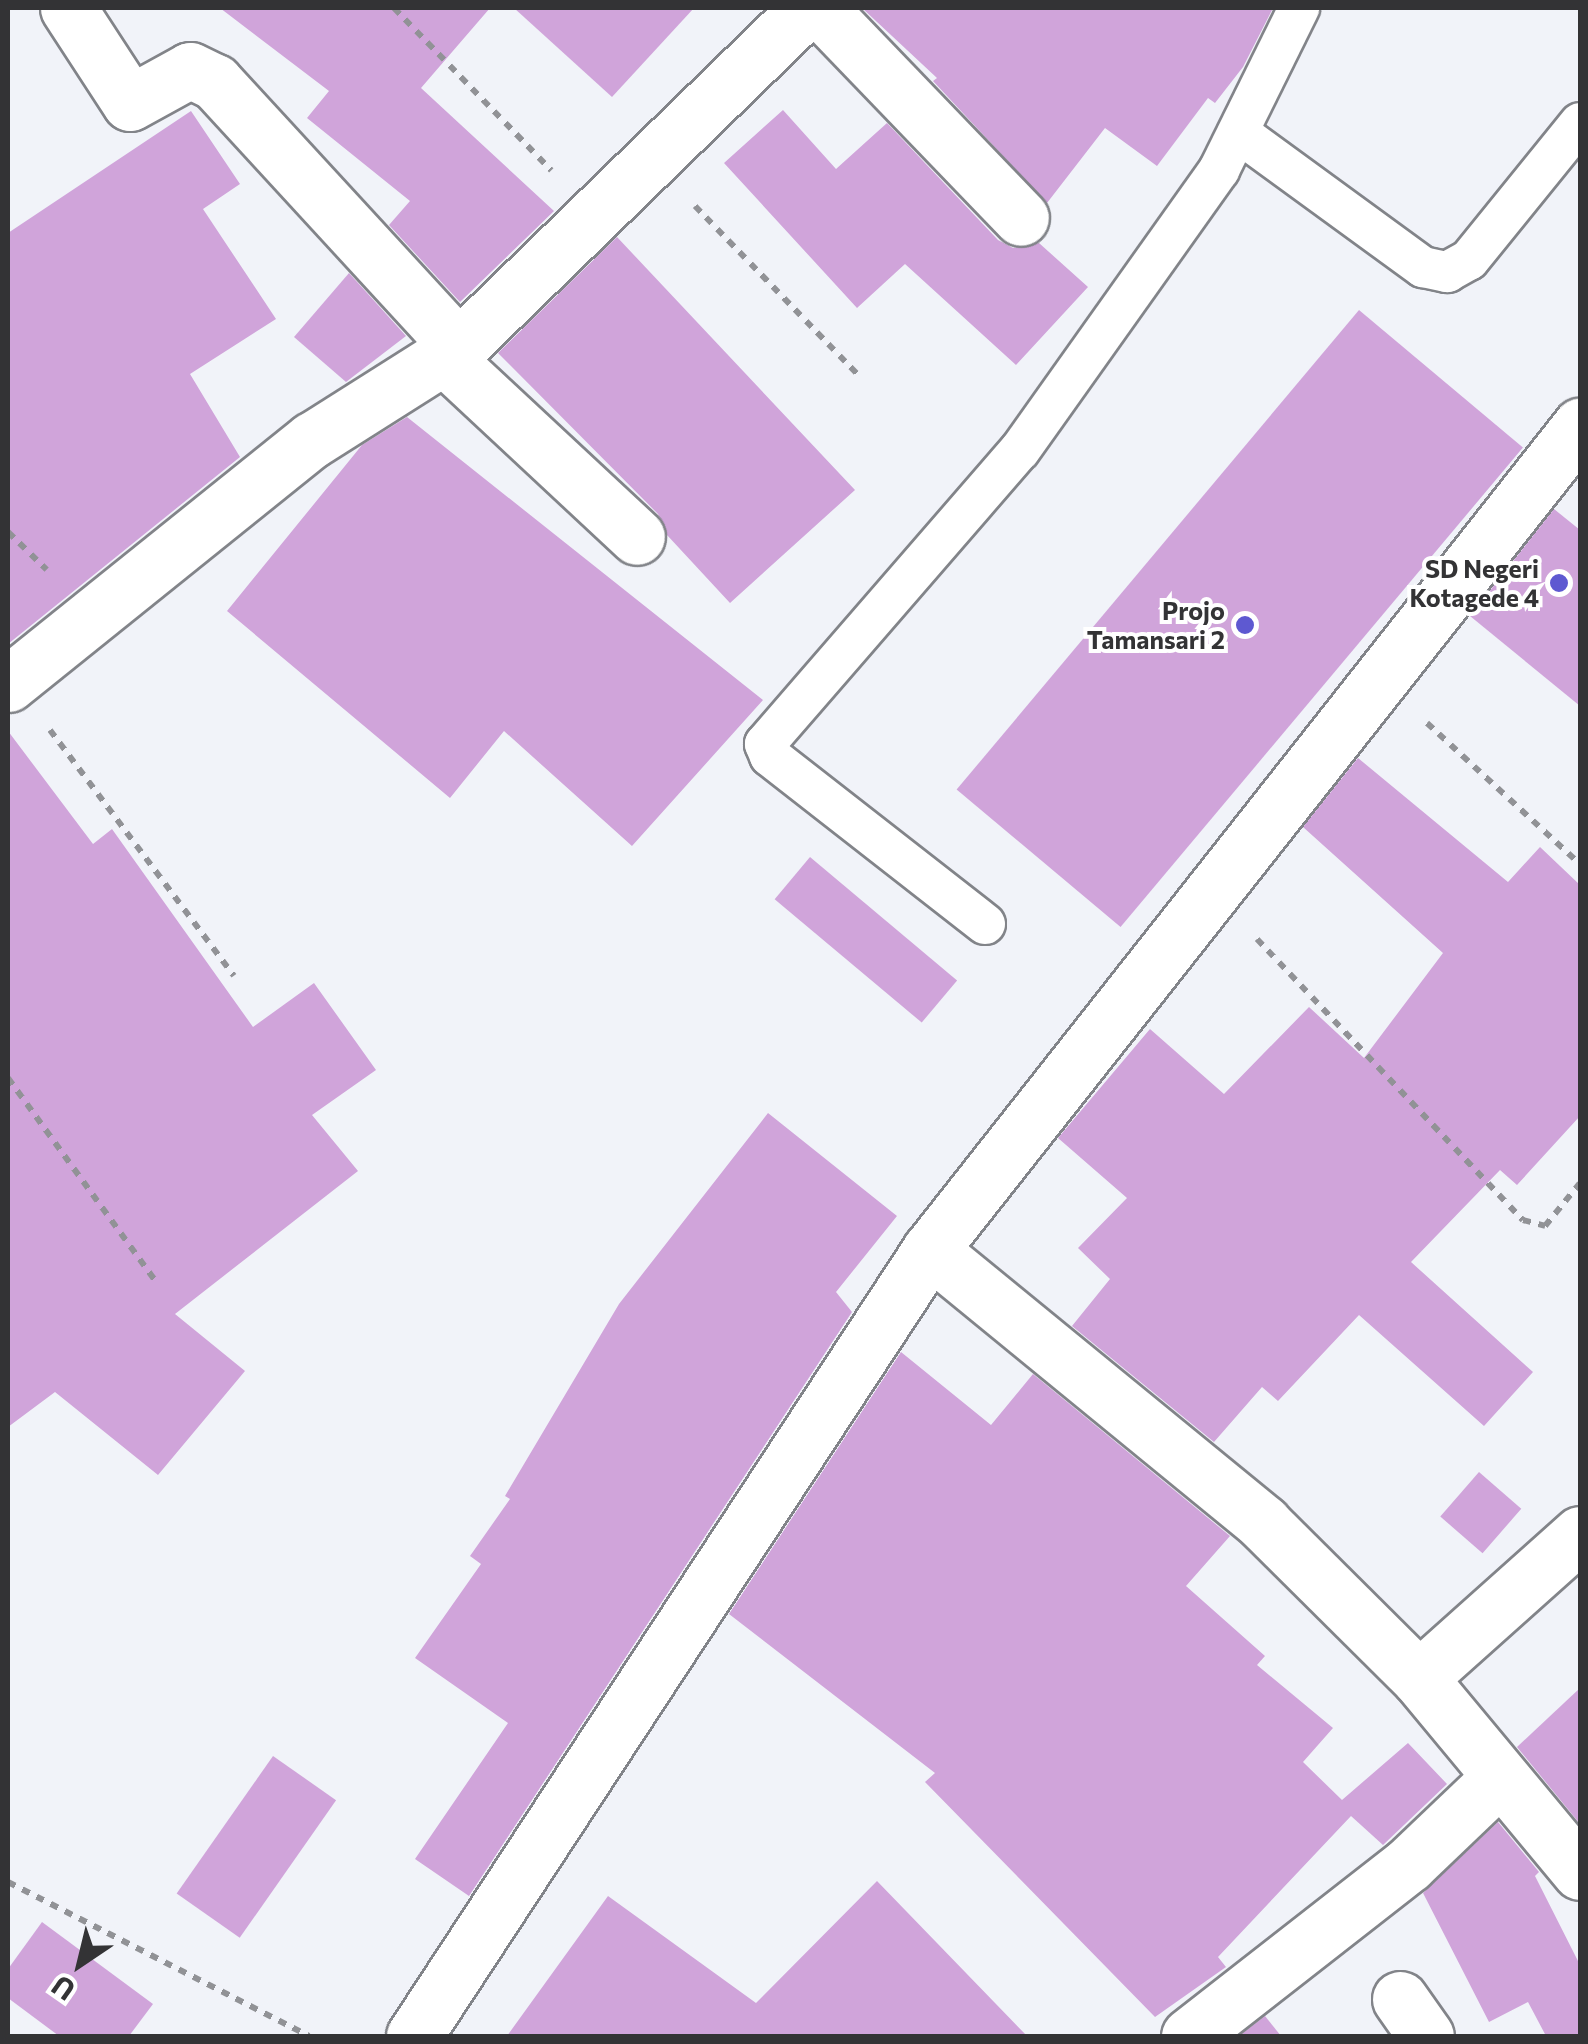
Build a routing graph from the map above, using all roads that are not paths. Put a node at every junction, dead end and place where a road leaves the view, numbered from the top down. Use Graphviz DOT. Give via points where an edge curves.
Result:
graph roads {
  1 [pos="68,8"];
  2 [pos="808,8"];
  3 [pos="819,8"];
  4 [pos="1299,8"];
  5 [pos="1580,123"];
  6 [pos="1238,132"];
  7 [pos="1021,218"];
  8 [pos="451,351"];
  9 [pos="1580,426"];
  10 [pos="637,537"];
  11 [pos="10,682"];
  12 [pos="985,924"];
  13 [pos="930,1250"];
  14 [pos="1580,1534"];
  15 [pos="1419,1678"];
  16 [pos="1498,1779"];
  17 [pos="1580,1872"];
  18 [pos="414,2036"];
  19 [pos="1189,2036"];
  1 -- 8 [label="street" via="130,102 190,70 216,82"];
  2 -- 8 [label="street" via="598,217"];
  3 -- 7 [label="street"];
  4 -- 6 [label="lane"];
  5 -- 6 [label="lane" via="1470,260 1447,272 1423,268"];
  6 -- 12 [label="lane" via="1192,213 1020,450 765,744 770,756"];
  8 -- 10 [label="street"];
  8 -- 11 [label="street" via="312,440"];
  9 -- 13 [label="street"];
  13 -- 15 [label="street" via="1263,1524"];
  13 -- 18 [label="street"];
  14 -- 15 [label="street"];
  15 -- 16 [label="street"];
  16 -- 17 [label="street"];
  16 -- 19 [label="street" via="1409,1864"];
}
